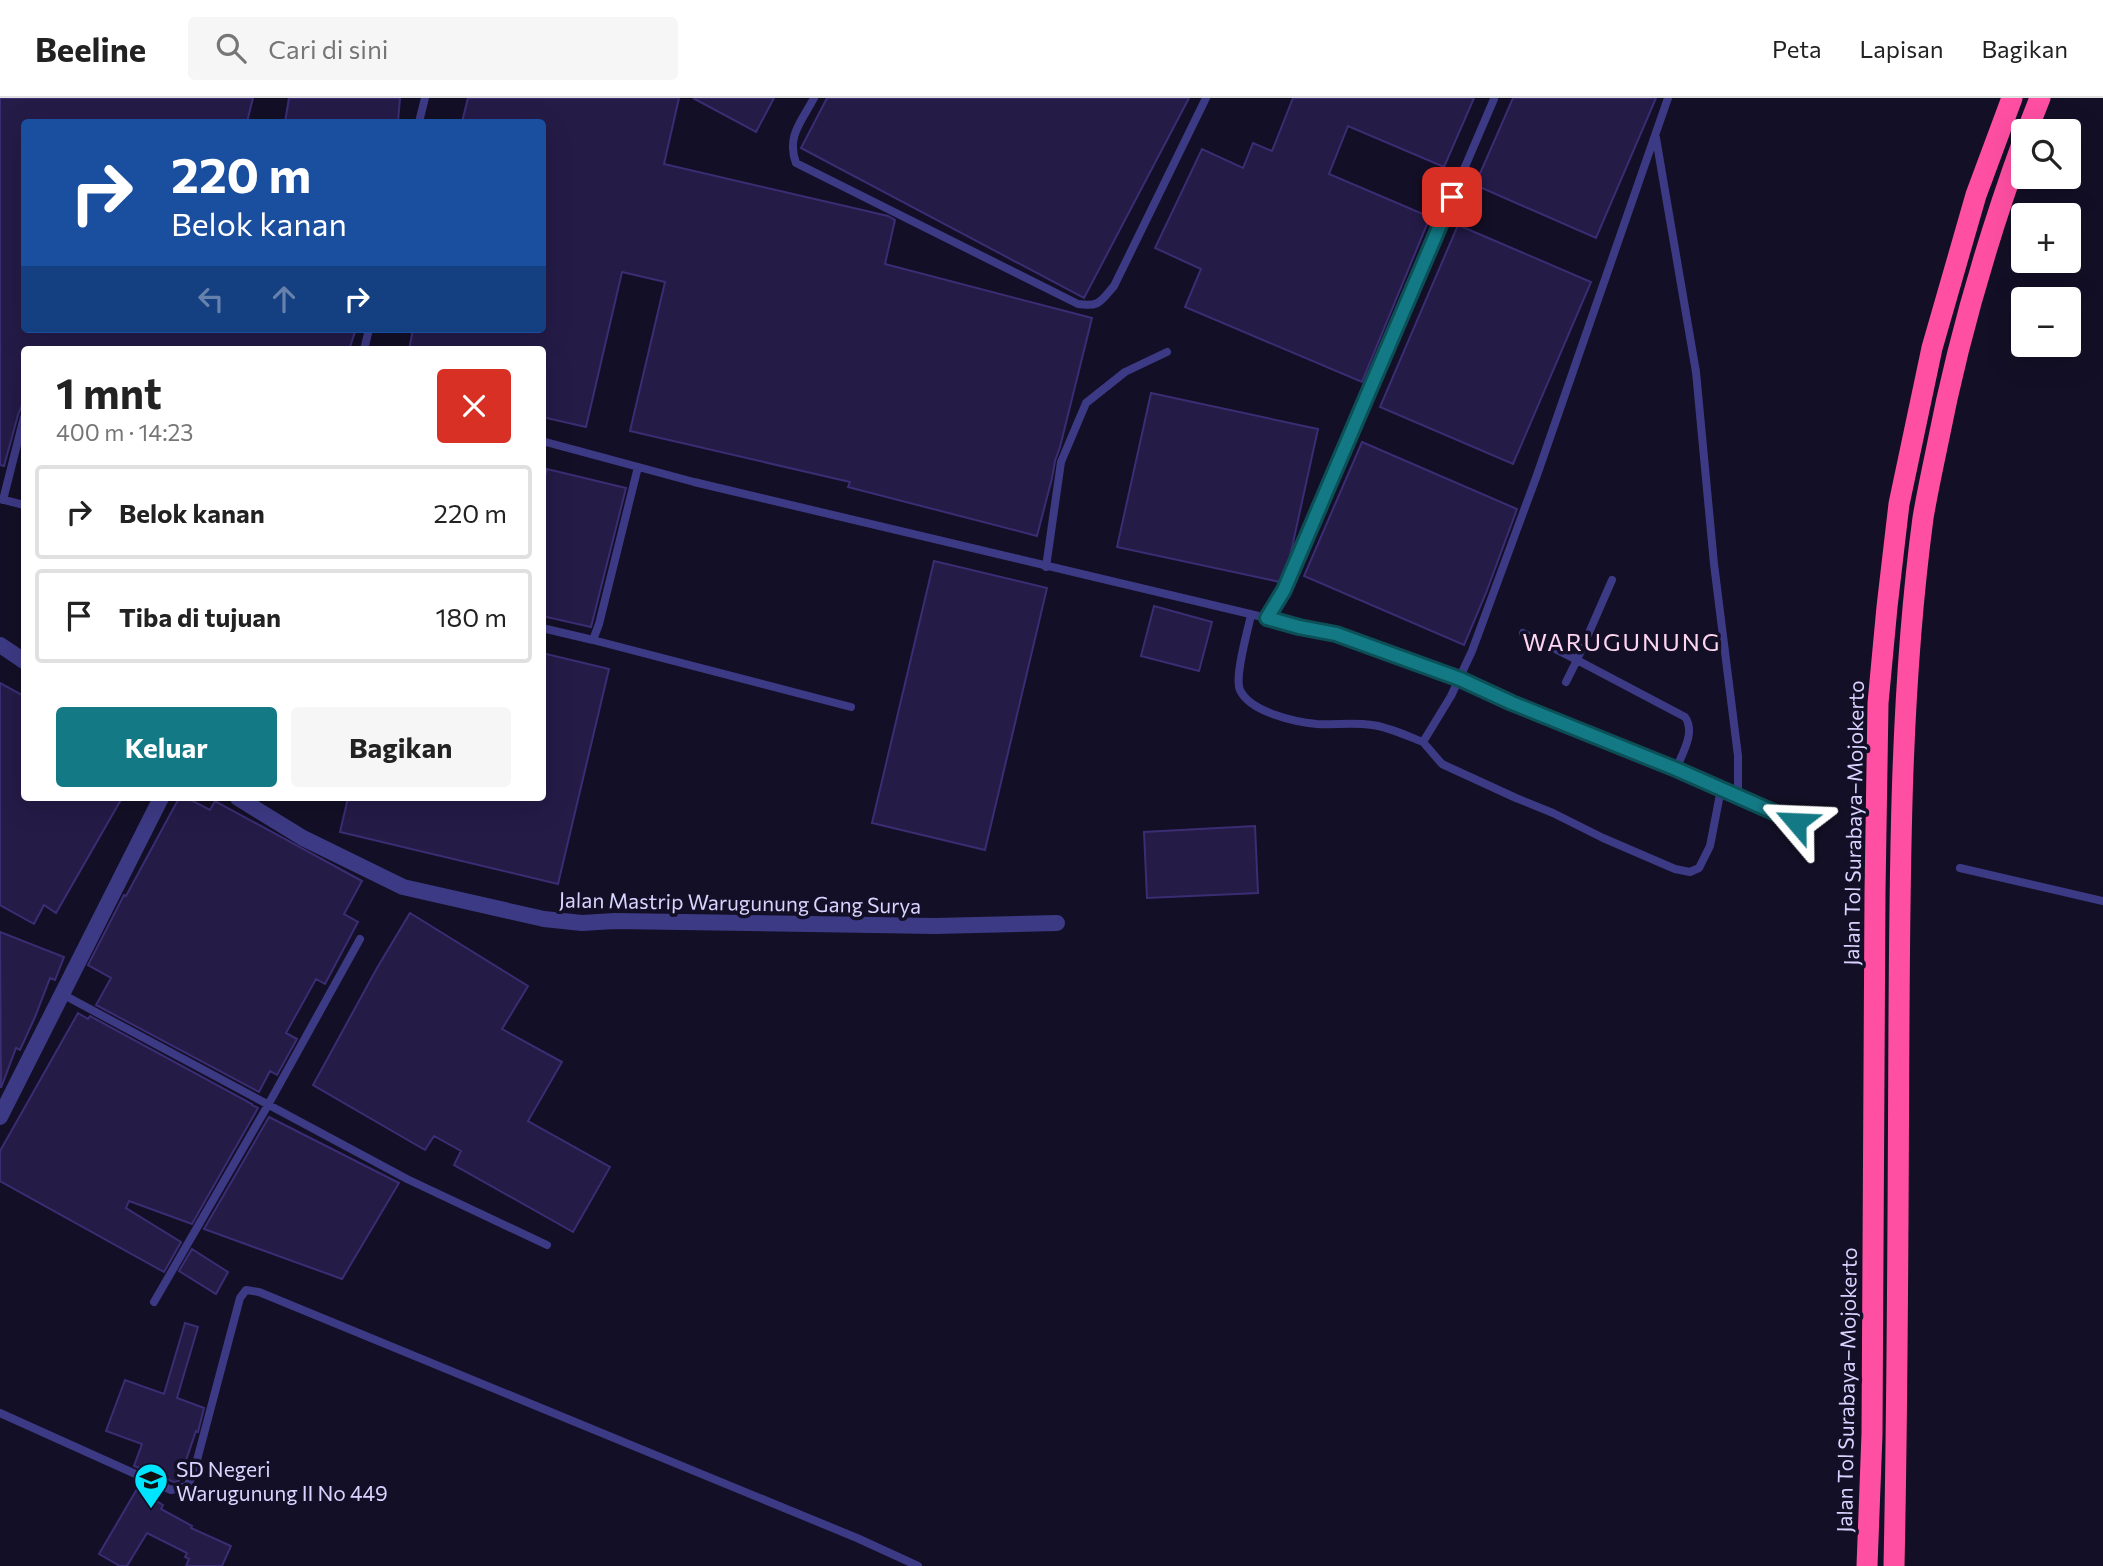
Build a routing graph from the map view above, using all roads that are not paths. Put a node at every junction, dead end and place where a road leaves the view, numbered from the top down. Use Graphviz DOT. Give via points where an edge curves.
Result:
graph roads {
  1 [pos="425,98"];
  2 [pos="814,98"];
  3 [pos="1206,98"];
  4 [pos="1668,98"];
  5 [pos="2012,98"];
  6 [pos="2040,98"];
  7 [pos="1494,99"];
  8 [pos="420,119"];
  9 [pos="2031,119"];
  10 [pos="1655,135"];
  11 [pos="2011,174"];
  12 [pos="1167,352"];
  13 [pos="21,429"];
  14 [pos="546,442"];
  15 [pos="638,467"];
  16 [pos="1,500"];
  17 [pos="21,504"];
  18 [pos="1046,567"];
  19 [pos="1612,580"];
  20 [pos="1251,615"];
  21 [pos="1267,618"];
  22 [pos="546,629"];
  23 [pos="1523,633"];
  24 [pos="593,640"];
  25 [pos="0,645"];
  26 [pos="21,659"];
  27 [pos="1577,660"];
  28 [pos="1460,679"];
  29 [pos="1566,682"];
  30 [pos="851,707"];
  31 [pos="1423,742"];
  32 [pos="1676,769"];
  33 [pos="1721,789"];
  34 [pos="1738,796"];
  35 [pos="159,801"];
  36 [pos="243,801"];
  37 [pos="1796,822"];
  38 [pos="1960,868"];
  39 [pos="2103,901"];
  40 [pos="1057,923"];
  41 [pos="360,939"];
  42 [pos="62,994"];
  43 [pos="268,1105"];
  44 [pos="0,1117"];
  45 [pos="547,1245"];
  46 [pos="154,1302"];
  47 [pos="0,1413"];
  48 [pos="918,1566"];
  49 [pos="1867,1566"];
  50 [pos="1894,1566"];
  1 -- 8 [label="lane"];
  2 -- 3 [label="lane" via="792,139 796,163 1078,304 1094,306 1114,286"];
  4 -- 10 [label="lane"];
  5 -- 49 [label="highway, Jalan Tol Surabaya–Mojokerto" via="1976,195 1932,348 1899,504 1887,607 1878,703"];
  6 -- 9 [label="highway"];
  7 -- 21 [label="lane" via="1284,590"];
  10 -- 28 [label="lane" via="1537,475"];
  10 -- 34 [label="lane" via="1696,372 1738,756"];
  11 -- 50 [label="highway" via="1951,376 1924,514 1912,611 1900,883"];
  12 -- 18 [label="lane" via="1125,372 1086,403 1061,462"];
  13 -- 16 [label="lane"];
  14 -- 15 [label="lane"];
  15 -- 18 [label="lane"];
  15 -- 24 [label="lane"];
  16 -- 17 [label="lane"];
  18 -- 20 [label="lane"];
  19 -- 27 [label="lane"];
  20 -- 21 [label="lane"];
  20 -- 31 [label="lane" via="1239,672 1240,689 1254,705 1314,724 1375,725"];
  21 -- 28 [label="lane" via="1336,634"];
  22 -- 24 [label="lane"];
  23 -- 27 [label="lane"];
  24 -- 30 [label="lane"];
  25 -- 26 [label="street"];
  27 -- 29 [label="lane"];
  27 -- 32 [label="lane" via="1685,718 1690,732"];
  28 -- 31 [label="lane"];
  28 -- 32 [label="lane"];
  31 -- 33 [label="lane" via="1443,764 1603,838 1690,872 1699,868 1710,846"];
  32 -- 33 [label="lane"];
  33 -- 34 [label="lane"];
  34 -- 37 [label="lane"];
  35 -- 42 [label="street"];
  36 -- 40 [label="street, Jalan Mastrip Warugunung Gang Surya" via="303,838 403,887 544,919 935,926"];
  38 -- 39 [label="lane"];
  41 -- 43 [label="lane"];
  42 -- 43 [label="lane"];
  42 -- 44 [label="street"];
  43 -- 45 [label="lane" via="407,1179"];
  43 -- 46 [label="lane"];
  47 -- 48 [label="lane" via="171,1490 187,1486 240,1298 246,1290 259,1292"];
}
